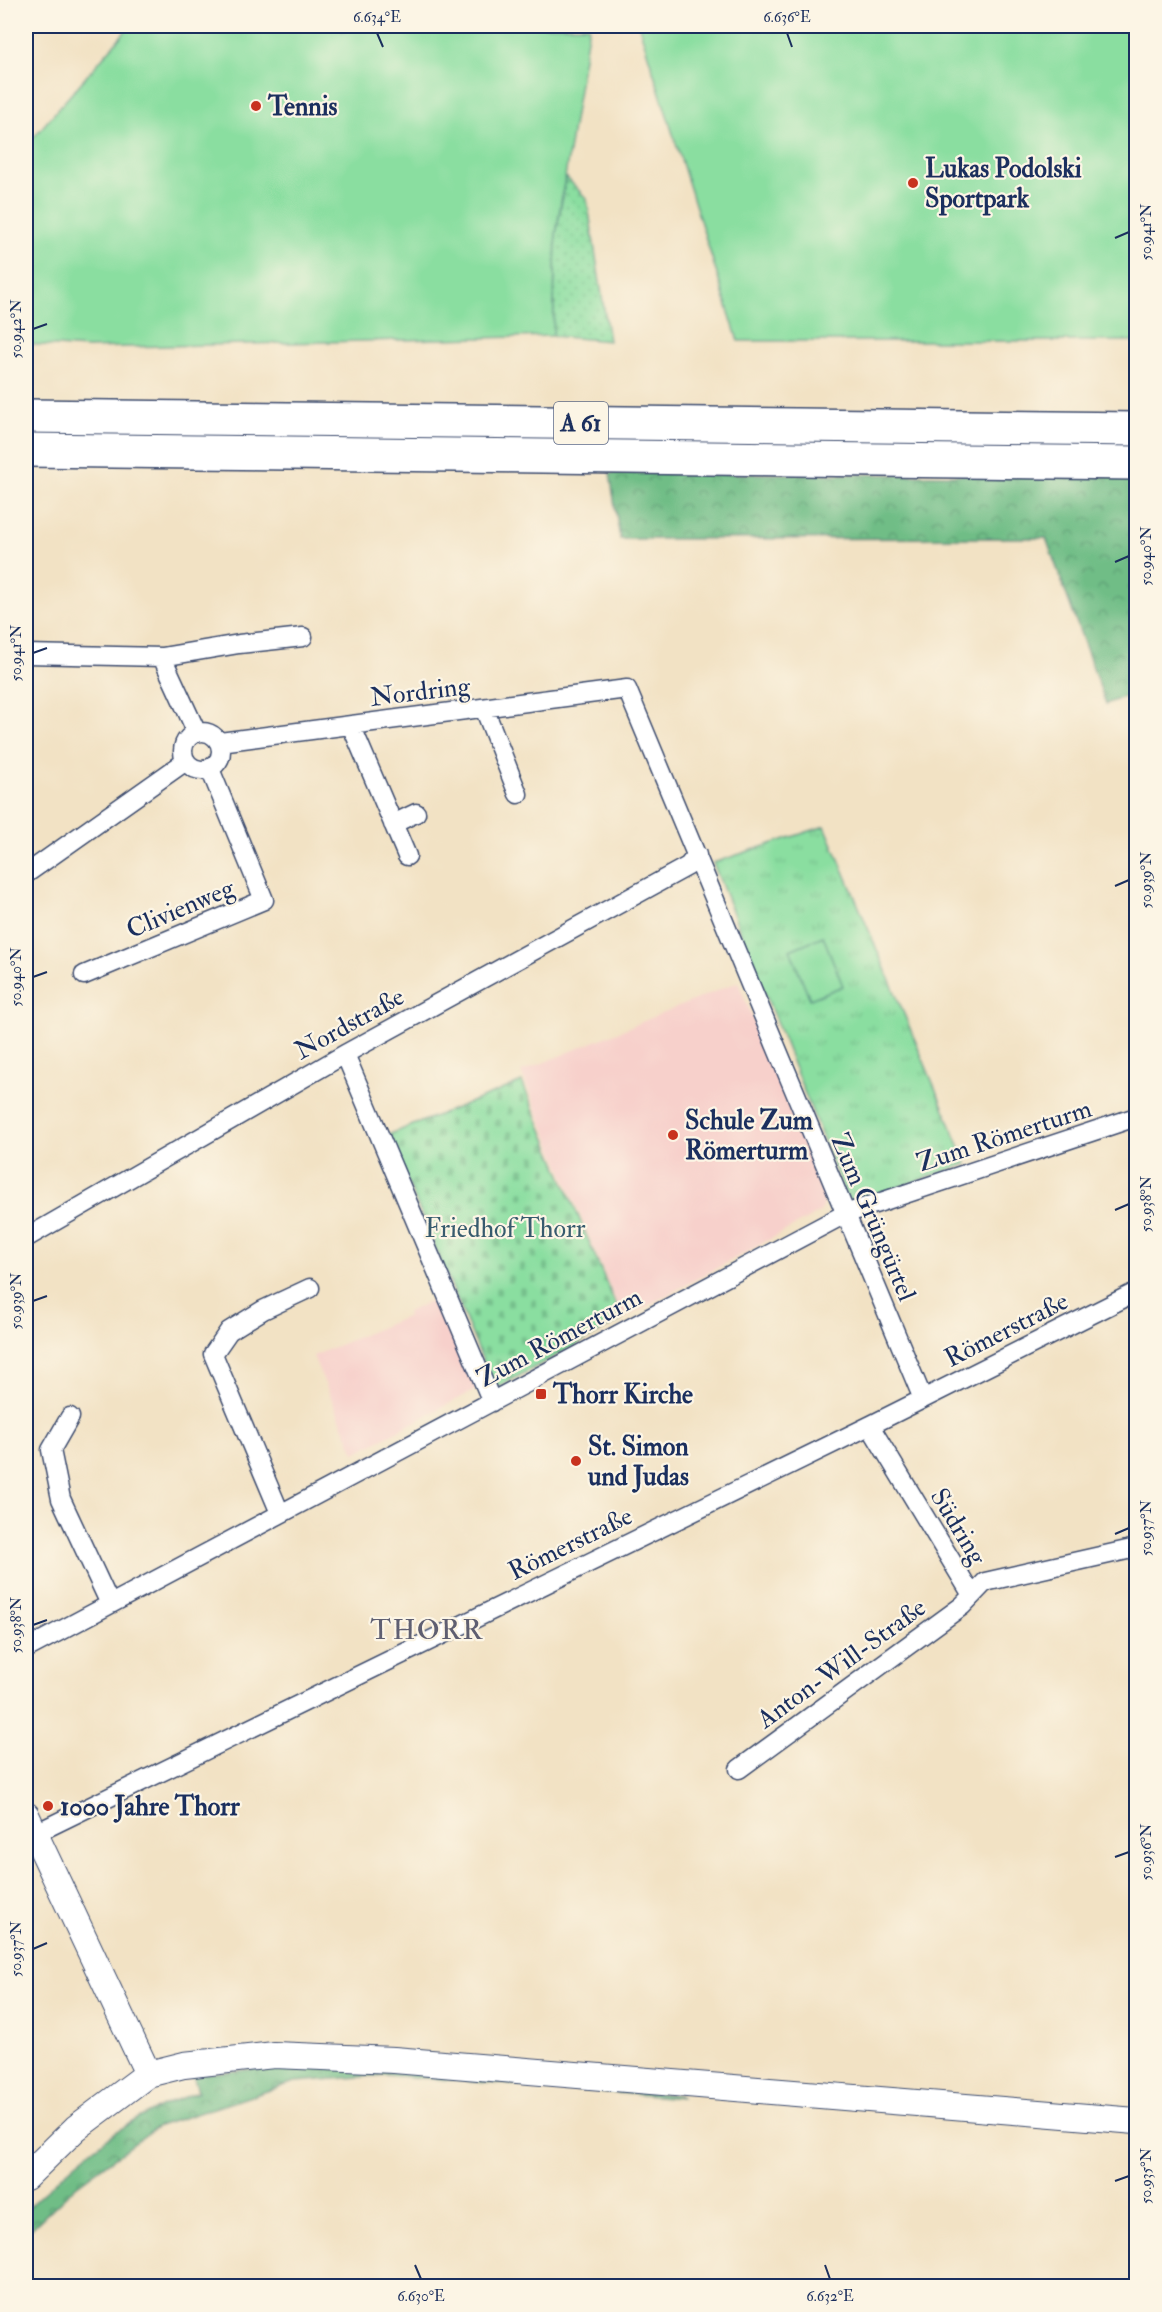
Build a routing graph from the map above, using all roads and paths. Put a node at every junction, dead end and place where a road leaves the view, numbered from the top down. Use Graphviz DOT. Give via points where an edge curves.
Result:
graph roads {
  1 [pos="26,416"];
  2 [pos="1137,429"];
  3 [pos="26,450"];
  4 [pos="1137,463"];
  5 [pos="303,637"];
  6 [pos="26,654"];
  7 [pos="162,657"];
  8 [pos="627,689"];
  9 [pos="484,708"];
  10 [pos="351,725"];
  11 [pos="197,733"];
  12 [pos="220,742"];
  13 [pos="186,761"];
  14 [pos="210,769"];
  15 [pos="518,794"];
  16 [pos="416,813"];
  17 [pos="393,824"];
  18 [pos="697,855"];
  19 [pos="407,856"];
  20 [pos="26,874"];
  21 [pos="84,975"];
  22 [pos="345,1054"];
  23 [pos="1137,1117"];
  24 [pos="845,1214"];
  25 [pos="26,1238"];
  26 [pos="310,1288"];
  27 [pos="1137,1293"];
  28 [pos="923,1399"];
  29 [pos="492,1402"];
  30 [pos="70,1417"];
  31 [pos="870,1426"];
  32 [pos="280,1513"];
  33 [pos="1137,1548"];
  34 [pos="972,1595"];
  35 [pos="111,1604"];
  36 [pos="26,1649"];
  37 [pos="739,1769"];
  38 [pos="28,1829"];
  39 [pos="148,2074"];
  40 [pos="1137,2121"];
  41 [pos="26,2177"];
  1 -- 2 [label="highway, A 61"];
  3 -- 4 [label="highway, A 61"];
  5 -- 7 [label="street"];
  6 -- 7 [label="street"];
  7 -- 11 [label="street"];
  8 -- 9 [label="street, Nordring"];
  8 -- 18 [label="street, Zum Grüngürtel"];
  9 -- 10 [label="street, Nordring"];
  9 -- 15 [label="street"];
  10 -- 12 [label="street, Nordring"];
  10 -- 17 [label="street"];
  11 -- 12 [label="street" via="212,734"];
  11 -- 13 [label="street" via="184,746"];
  12 -- 14 [label="street" via="220,758"];
  13 -- 14 [label="street" via="197,769"];
  13 -- 20 [label="street"];
  14 -- 21 [label="street, Clivienweg" via="264,900"];
  16 -- 17 [label="street"];
  17 -- 19 [label="street"];
  18 -- 22 [label="street, Nordstraße" via="688,866"];
  18 -- 24 [label="street, Zum Grüngürtel"];
  22 -- 25 [label="street, Nordstraße"];
  22 -- 29 [label="street"];
  23 -- 24 [label="street, Zum Römerturm"];
  24 -- 28 [label="street, Zum Grüngürtel"];
  24 -- 29 [label="street, Zum Römerturm"];
  26 -- 32 [label="street" via="229,1331 213,1354"];
  27 -- 28 [label="street, Römerstraße"];
  28 -- 31 [label="street, Römerstraße"];
  29 -- 32 [label="street, Zum Römerturm"];
  30 -- 35 [label="street" via="51,1450 59,1490"];
  31 -- 34 [label="street, Südring"];
  31 -- 38 [label="street, Römerstraße"];
  32 -- 35 [label="street, Zum Römerturm"];
  33 -- 34 [label="street, Südring" via="985,1582"];
  34 -- 37 [label="street, Anton-Will-Straße"];
  35 -- 36 [label="street, Zum Römerturm"];
  38 -- 39 [label="main road"];
  39 -- 40 [label="main road" via="239,2058 318,2055"];
  39 -- 41 [label="main road" via="76,2128"];
}
